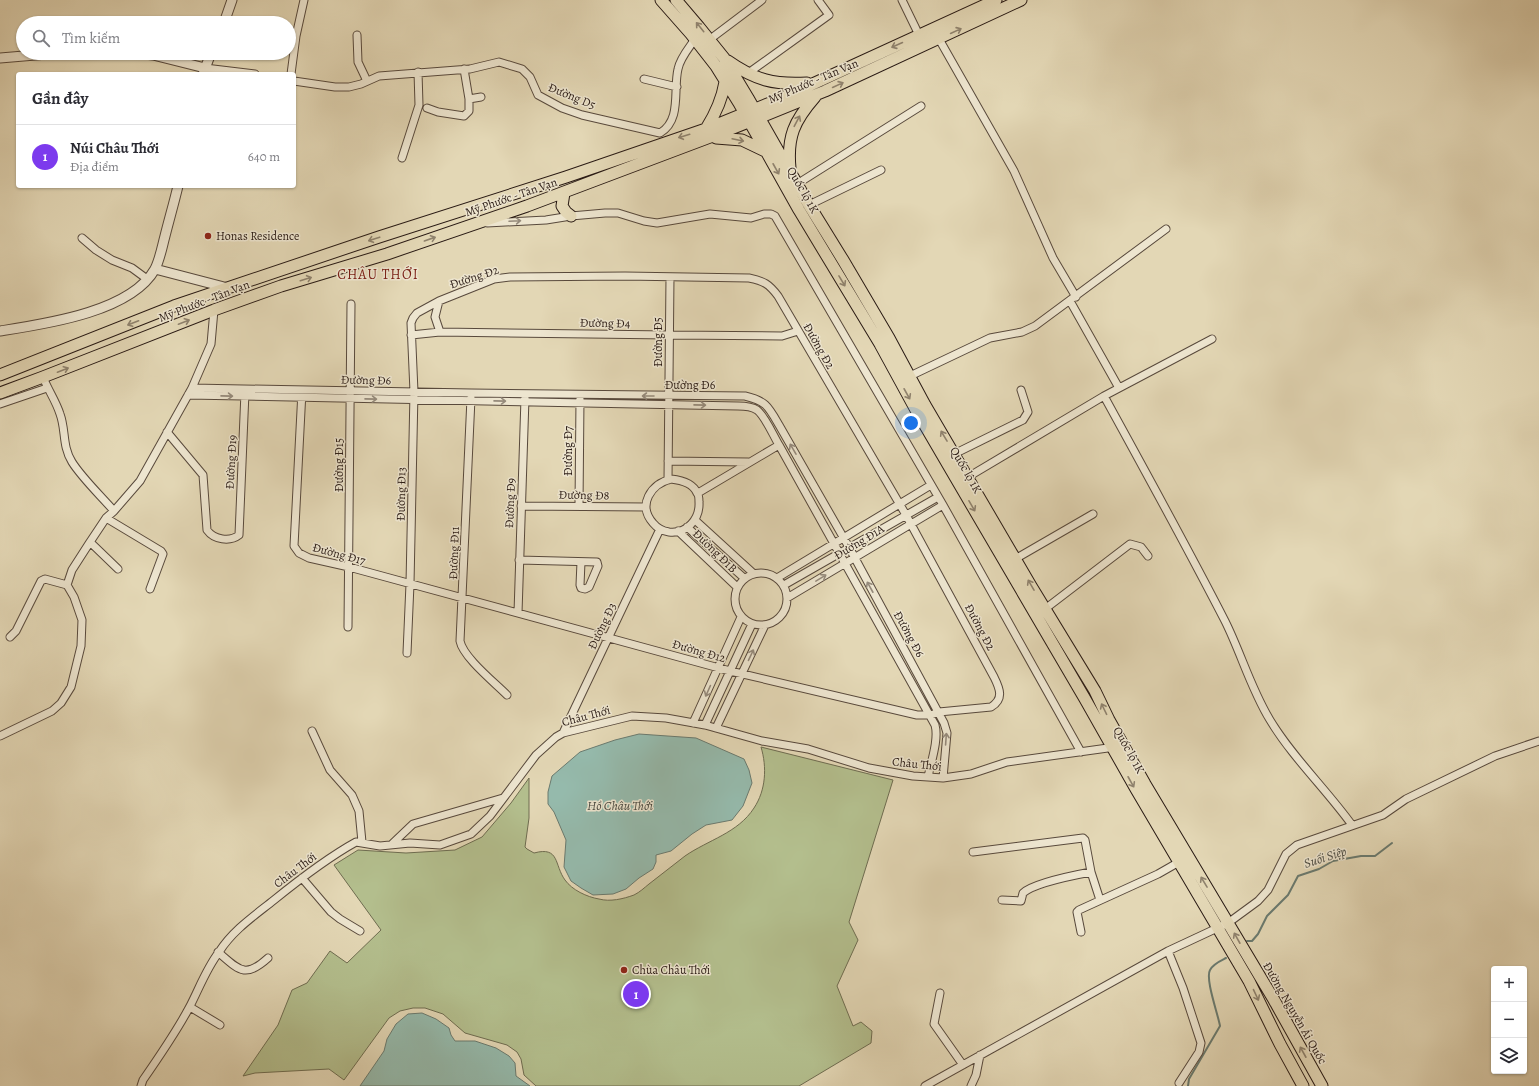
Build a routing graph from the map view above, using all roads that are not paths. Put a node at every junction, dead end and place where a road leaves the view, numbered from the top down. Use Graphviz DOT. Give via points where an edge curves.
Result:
graph roads {
  1 [pos="232,0"];
  2 [pos="304,0"];
  3 [pos="661,0"];
  4 [pos="676,0"];
  5 [pos="762,0"];
  6 [pos="818,0"];
  7 [pos="902,0"];
  8 [pos="996,0"];
  9 [pos="1021,0"];
  10 [pos="226,16"];
  11 [pos="357,35"];
  12 [pos="919,35"];
  13 [pos="296,36"];
  14 [pos="695,39"];
  15 [pos="940,39"];
  16 [pos="710,40"];
  17 [pos="16,57"];
  18 [pos="0,58"];
  19 [pos="724,58"];
  20 [pos="169,60"];
  21 [pos="208,60"];
  22 [pos="293,60"];
  23 [pos="464,69"];
  24 [pos="204,71"];
  25 [pos="221,72"];
  26 [pos="291,72"];
  27 [pos="418,72"];
  28 [pos="747,74"];
  29 [pos="644,79"];
  30 [pos="296,81"];
  31 [pos="367,81"];
  32 [pos="725,82"];
  33 [pos="814,83"];
  34 [pos="677,87"];
  35 [pos="817,95"];
  36 [pos="481,97"];
  37 [pos="469,99"];
  38 [pos="921,106"];
  39 [pos="427,108"];
  40 [pos="752,116"];
  41 [pos="660,133"];
  42 [pos="708,133"];
  43 [pos="653,146"];
  44 [pos="765,151"];
  45 [pos="402,158"];
  46 [pos="881,170"];
  47 [pos="791,173"];
  48 [pos="797,184"];
  49 [pos="178,188"];
  50 [pos="564,193"];
  51 [pos="809,205"];
  52 [pos="571,216"];
  53 [pos="476,224"];
  54 [pos="1166,229"];
  55 [pos="82,238"];
  56 [pos="155,269"];
  57 [pos="670,277"];
  58 [pos="147,279"];
  59 [pos="228,288"];
  60 [pos="212,294"];
  61 [pos="1076,296"];
  62 [pos="439,301"];
  63 [pos="1070,301"];
  64 [pos="351,304"];
  65 [pos="214,310"];
  66 [pos="0,331"];
  67 [pos="798,331"];
  68 [pos="440,332"];
  69 [pos="411,335"];
  70 [pos="669,335"];
  71 [pos="1212,339"];
  72 [pos="0,375"];
  73 [pos="910,376"];
  74 [pos="45,383"];
  75 [pos="192,388"];
  76 [pos="1119,388"];
  77 [pos="1021,390"];
  78 [pos="350,391"];
  79 [pos="0,392"];
  80 [pos="414,392"];
  81 [pos="245,393"];
  82 [pos="301,394"];
  83 [pos="188,396"];
  84 [pos="617,396"];
  85 [pos="669,396"];
  86 [pos="730,396"];
  87 [pos="1104,396"];
  88 [pos="471,397"];
  89 [pos="350,398"];
  90 [pos="525,398"];
  91 [pos="580,399"];
  92 [pos="413,400"];
  93 [pos="0,404"];
  94 [pos="616,404"];
  95 [pos="669,404"];
  96 [pos="730,406"];
  97 [pos="779,424"];
  98 [pos="770,429"];
  99 [pos="167,432"];
  100 [pos="779,444"];
  101 [pos="954,454"];
  102 [pos="668,460"];
  103 [pos="750,462"];
  104 [pos="806,472"];
  105 [pos="797,477"];
  106 [pos="968,477"];
  107 [pos="668,480"];
  108 [pos="931,484"];
  109 [pos="698,493"];
  110 [pos="938,497"];
  111 [pos="900,504"];
  112 [pos="943,505"];
  113 [pos="521,506"];
  114 [pos="579,506"];
  115 [pos="646,507"];
  116 [pos="114,511"];
  117 [pos="1093,514"];
  118 [pos="906,515"];
  119 [pos="106,518"];
  120 [pos="695,520"];
  121 [pos="911,524"];
  122 [pos="687,528"];
  123 [pos="660,529"];
  124 [pos="678,531"];
  125 [pos="844,538"];
  126 [pos="90,542"];
  127 [pos="721,544"];
  128 [pos="834,544"];
  129 [pos="849,548"];
  130 [pos="715,552"];
  131 [pos="840,553"];
  132 [pos="1148,556"];
  133 [pos="855,558"];
  134 [pos="1016,559"];
  135 [pos="519,560"];
  136 [pos="708,560"];
  137 [pos="581,562"];
  138 [pos="845,564"];
  139 [pos="349,568"];
  140 [pos="118,569"];
  141 [pos="753,573"];
  142 [pos="744,578"];
  143 [pos="777,578"];
  144 [pos="410,584"];
  145 [pos="67,585"];
  146 [pos="784,586"];
  147 [pos="737,588"];
  148 [pos="150,589"];
  149 [pos="463,598"];
  150 [pos="787,598"];
  151 [pos="881,606"];
  152 [pos="1045,609"];
  153 [pos="872,611"];
  154 [pos="518,613"];
  155 [pos="741,617"];
  156 [pos="752,624"];
  157 [pos="765,625"];
  158 [pos="348,627"];
  159 [pos="10,637"];
  160 [pos="609,638"];
  161 [pos="407,653"];
  162 [pos="911,660"];
  163 [pos="903,665"];
  164 [pos="718,668"];
  165 [pos="730,671"];
  166 [pos="741,674"];
  167 [pos="507,695"];
  168 [pos="939,712"];
  169 [pos="931,715"];
  170 [pos="693,723"];
  171 [pos="705,725"];
  172 [pos="716,728"];
  173 [pos="312,731"];
  174 [pos="563,733"];
  175 [pos="0,736"];
  176 [pos="1539,741"];
  177 [pos="1117,746"];
  178 [pos="1081,752"];
  179 [pos="928,777"];
  180 [pos="943,778"];
  181 [pos="503,798"];
  182 [pos="1352,825"];
  183 [pos="362,842"];
  184 [pos="392,844"];
  185 [pos="974,852"];
  186 [pos="1179,862"];
  187 [pos="1091,872"];
  188 [pos="302,878"];
  189 [pos="1002,900"];
  190 [pos="1100,900"];
  191 [pos="1228,922"];
  192 [pos="1218,928"];
  193 [pos="360,931"];
  194 [pos="1081,932"];
  195 [pos="218,952"];
  196 [pos="1168,952"];
  197 [pos="268,958"];
  198 [pos="1241,958"];
  199 [pos="940,993"];
  200 [pos="190,1007"];
  201 [pos="220,1025"];
  202 [pos="980,1055"];
  203 [pos="962,1065"];
  204 [pos="142,1083"];
  205 [pos="1179,1083"];
  206 [pos="925,1086"];
  207 [pos="972,1086"];
  208 [pos="1303,1086"];
  209 [pos="1322,1086"];
  1 -- 10 [label="street"];
  2 -- 13 [label="street"];
  3 -- 14 [label="main road, Quốc lộ 1K"];
  16 -- 4 [label="main road, Quốc lộ 1K, one-way"];
  5 -- 16 [label="street"];
  6 -- 28 [label="street" via="829,15"];
  7 -- 12 [label="street"];
  8 -- 12 [label="main road, Mỹ Phước - Tân Vạn"];
  15 -- 9 [label="main road, Mỹ Phước - Tân Vạn, one-way"];
  11 -- 31 [label="street" via="358,62"];
  12 -- 33 [label="main road, Mỹ Phước - Tân Vạn, one-way"];
  14 -- 32 [label="main road, Quốc lộ 1K"];
  14 -- 34 [label="street" via="682,57"];
  35 -- 15 [label="main road, Mỹ Phước - Tân Vạn, one-way"];
  15 -- 61 [label="street" via="1014,171 1053,258"];
  16 -- 19 [label="main road, Quốc lộ 1K"];
  17 -- 18 [label="street"];
  19 -- 28 [label="main road"];
  19 -- 40 [label="main road, Quốc lộ 1K"];
  20 -- 24 [label="street"];
  21 -- 24 [label="street"];
  22 -- 26 [label="street"];
  23 -- 27 [label="street, Đường D5"];
  23 -- 37 [label="street"];
  23 -- 41 [label="street, Đường D5" via="499,62 522,70 530,77 538,95 562,108"];
  24 -- 25 [label="street"];
  27 -- 31 [label="street, Đường D5" via="379,76"];
  27 -- 45 [label="street" via="420,106"];
  28 -- 33 [label="main road" via="782,84"];
  29 -- 34 [label="street"];
  30 -- 31 [label="street, Đường D5" via="349,87"];
  32 -- 40 [label="main road, Quốc lộ 1K"];
  32 -- 42 [label="main road"];
  33 -- 40 [label="main road, Mỹ Phước - Tân Vạn"];
  34 -- 41 [label="street" via="672,121"];
  35 -- 40 [label="main road, Mỹ Phước - Tân Vạn"];
  47 -- 35 [label="main road, one-way" via="789,142 793,128 799,116"];
  36 -- 37 [label="street"];
  37 -- 39 [label="street" via="469,111 464,116"];
  38 -- 48 [label="street"];
  40 -- 42 [label="main road, Mỹ Phước - Tân Vạn"];
  40 -- 44 [label="main road, Quốc lộ 1K"];
  40 -- 47 [label="main road, Quốc lộ 1K"];
  41 -- 43 [label="street"];
  42 -- 43 [label="main road, Mỹ Phước - Tân Vạn, one-way"];
  42 -- 44 [label="main road, one-way" via="742,140"];
  42 -- 50 [label="main road, Mỹ Phước - Tân Vạn"];
  43 -- 59 [label="main road, Mỹ Phước - Tân Vạn, one-way"];
  44 -- 177 [label="main road, Quốc lộ 1K, one-way"];
  46 -- 51 [label="street"];
  47 -- 48 [label="main road, Quốc lộ 1K"];
  48 -- 51 [label="main road, Quốc lộ 1K"];
  49 -- 56 [label="street" via="161,255"];
  50 -- 52 [label="main road" via="562,206"];
  50 -- 53 [label="main road, Mỹ Phước - Tân Vạn"];
  51 -- 73 [label="main road, Quốc lộ 1K"];
  53 -- 52 [label="street, one-way"];
  52 -- 108 [label="street" via="618,213 657,223 710,214 751,218 764,214 775,216"];
  65 -- 53 [label="main road, Mỹ Phước - Tân Vạn, one-way"];
  54 -- 61 [label="street"];
  55 -- 58 [label="street" via="96,250 132,268"];
  56 -- 58 [label="street"];
  56 -- 59 [label="street"];
  57 -- 62 [label="street, Đường Đ2" via="510,277 494,279"];
  57 -- 67 [label="street, Đường Đ2" via="749,278 762,281 778,296"];
  57 -- 70 [label="street, Đường Đ5"];
  58 -- 66 [label="street" via="127,296 81,315"];
  59 -- 60 [label="main road, Mỹ Phước - Tân Vạn"];
  60 -- 65 [label="main road"];
  60 -- 72 [label="main road, Mỹ Phước - Tân Vạn, one-way" via="174,306"];
  61 -- 63 [label="street"];
  62 -- 68 [label="street" via="435,317"];
  62 -- 69 [label="street, Đường Đ2" via="417,313 411,323"];
  63 -- 73 [label="street" via="1035,326 1017,333 990,338"];
  63 -- 76 [label="street"];
  64 -- 78 [label="street, Đường Đ15"];
  74 -- 65 [label="main road, Mỹ Phước - Tân Vạn, one-way"];
  65 -- 75 [label="street" via="211,344"];
  67 -- 70 [label="street, Đường Đ4" via="782,336"];
  67 -- 111 [label="street, Đường Đ2"];
  68 -- 69 [label="street, Đường Đ4"];
  68 -- 70 [label="street, Đường Đ4"];
  69 -- 80 [label="street, Đường Đ13"];
  70 -- 85 [label="street, Đường Đ5"];
  71 -- 76 [label="street"];
  101 -- 73 [label="main road, Quốc lộ 1K, one-way"];
  74 -- 79 [label="main road, Mỹ Phước - Tân Vạn"];
  74 -- 93 [label="street"];
  74 -- 116 [label="street" via="60,412 66,451 72,463"];
  75 -- 81 [label="street, Đường Đ6"];
  75 -- 83 [label="street"];
  76 -- 87 [label="street"];
  77 -- 101 [label="street" via="1028,412 1023,420"];
  78 -- 80 [label="street, Đường Đ6"];
  78 -- 82 [label="street, Đường Đ6"];
  78 -- 89 [label="street, Đường Đ15"];
  80 -- 88 [label="street, Đường Đ6"];
  80 -- 92 [label="street, Đường Đ13"];
  81 -- 82 [label="street, Đường Đ6"];
  83 -- 81 [label="street, Đường Đ6, one-way"];
  81 -- 99 [label="street, Đường Đ19" via="239,535 234,539 228,540 206,530 203,476"];
  82 -- 89 [label="street, Đường Đ6"];
  82 -- 139 [label="street, Đường Đ17" via="294,546 299,553 309,558"];
  83 -- 99 [label="street"];
  85 -- 84 [label="street, Đường Đ6, one-way"];
  84 -- 91 [label="street, Đường Đ6"];
  84 -- 94 [label="street"];
  85 -- 86 [label="street, Đường Đ6"];
  85 -- 95 [label="street, Đường Đ5"];
  86 -- 96 [label="street"];
  86 -- 97 [label="street, Đường Đ6" via="745,396 759,400 769,408"];
  87 -- 106 [label="street"];
  87 -- 182 [label="street" via="1226,622 1270,720"];
  88 -- 90 [label="street, Đường Đ6"];
  88 -- 92 [label="street, Đường Đ6"];
  88 -- 149 [label="street, Đường Đ11"];
  89 -- 92 [label="street, Đường Đ6, one-way"];
  89 -- 139 [label="street, Đường Đ15"];
  90 -- 91 [label="street, Đường Đ6"];
  90 -- 113 [label="street, Đường Đ9"];
  91 -- 94 [label="street, Đường Đ6"];
  91 -- 114 [label="street, Đường Đ7"];
  92 -- 144 [label="street, Đường Đ13"];
  94 -- 95 [label="street, Đường Đ6"];
  95 -- 96 [label="street, Đường Đ6, one-way"];
  95 -- 102 [label="street, Đường Đ5"];
  96 -- 98 [label="street, Đường Đ6" via="748,406 756,410"];
  97 -- 98 [label="street"];
  104 -- 97 [label="street, Đường Đ6, one-way"];
  98 -- 100 [label="street, Đường Đ6"];
  99 -- 116 [label="street" via="140,481"];
  100 -- 103 [label="street"];
  100 -- 105 [label="street, Đường Đ6"];
  101 -- 106 [label="main road, Quốc lộ 1K"];
  102 -- 103 [label="street"];
  102 -- 107 [label="street, Đường Đ5"];
  103 -- 109 [label="street"];
  104 -- 105 [label="street"];
  104 -- 125 [label="street, Đường Đ6"];
  105 -- 128 [label="street, Đường Đ6"];
  106 -- 134 [label="main road, Quốc lộ 1K"];
  107 -- 109 [label="street" via="686,482"];
  107 -- 115 [label="street" via="656,485 650,492"];
  108 -- 110 [label="street"];
  108 -- 111 [label="street, Đường Đ1A"];
  109 -- 120 [label="street" via="699,508"];
  110 -- 112 [label="street"];
  110 -- 118 [label="street, Đường Đ1A"];
  111 -- 118 [label="street, Đường Đ2"];
  111 -- 125 [label="street, Đường Đ1A"];
  112 -- 121 [label="street, Đường Đ1A"];
  112 -- 178 [label="street"];
  113 -- 114 [label="street, Đường Đ8"];
  113 -- 135 [label="street, Đường Đ9"];
  114 -- 115 [label="street, Đường Đ8"];
  115 -- 123 [label="street" via="651,520"];
  116 -- 119 [label="street"];
  117 -- 134 [label="street"];
  118 -- 121 [label="street, Đường Đ2"];
  118 -- 129 [label="street, Đường Đ1A"];
  119 -- 126 [label="street"];
  119 -- 148 [label="street" via="164,554"];
  120 -- 122 [label="street"];
  120 -- 127 [label="street, Đường Đ1B"];
  121 -- 133 [label="street, Đường Đ1A"];
  121 -- 168 [label="street, Đường Đ2" via="1000,689 996,704 991,707"];
  122 -- 124 [label="street"];
  122 -- 130 [label="street, Đường Đ1B"];
  123 -- 124 [label="street" via="667,532"];
  123 -- 160 [label="street, Đường Đ3"];
  124 -- 136 [label="street, Đường Đ1B"];
  125 -- 128 [label="street, Đường Đ1A"];
  125 -- 129 [label="street, Đường Đ6"];
  126 -- 140 [label="street"];
  126 -- 145 [label="street" via="72,570"];
  127 -- 130 [label="street"];
  127 -- 141 [label="street, Đường Đ1B"];
  128 -- 131 [label="street, Đường Đ6"];
  128 -- 143 [label="street, Đường Đ1A"];
  129 -- 131 [label="street, Đường Đ1A"];
  129 -- 133 [label="street, Đường Đ6"];
  130 -- 136 [label="street"];
  130 -- 142 [label="street, Đường Đ1B"];
  131 -- 138 [label="street, Đường Đ6"];
  131 -- 146 [label="street, Đường Đ1A"];
  132 -- 152 [label="street" via="1142,547 1130,544"];
  133 -- 138 [label="street, Đường Đ1A"];
  151 -- 133 [label="street, Đường Đ6, one-way"];
  152 -- 134 [label="main road, Quốc lộ 1K, one-way"];
  135 -- 137 [label="street"];
  135 -- 154 [label="street, Đường Đ9"];
  136 -- 147 [label="street, Đường Đ1B"];
  150 -- 138 [label="street, Đường Đ1A, one-way"];
  138 -- 153 [label="street, Đường Đ6"];
  139 -- 144 [label="street, Đường Đ17"];
  139 -- 158 [label="street, Đường Đ15"];
  141 -- 142 [label="street"];
  141 -- 143 [label="street" via="765,572"];
  142 -- 147 [label="street"];
  143 -- 146 [label="street"];
  144 -- 149 [label="street, Đường Đ17"];
  144 -- 161 [label="street, Đường Đ13"];
  145 -- 159 [label="street" via="45,579 41,581 16,631"];
  145 -- 175 [label="street" via="82,620 81,646 71,687 61,703 52,711"];
  146 -- 150 [label="street"];
  147 -- 155 [label="street" via="734,602"];
  149 -- 154 [label="street, Đường Đ12"];
  149 -- 167 [label="street, Đường Đ11" via="461,648"];
  150 -- 157 [label="street" via="783,613"];
  151 -- 153 [label="street"];
  151 -- 162 [label="street, Đường Đ6"];
  177 -- 152 [label="main road, Quốc lộ 1K, one-way" via="1095,691"];
  153 -- 163 [label="street, Đường Đ6"];
  154 -- 160 [label="street, Đường Đ12"];
  155 -- 156 [label="street"];
  155 -- 164 [label="street"];
  156 -- 157 [label="street"];
  156 -- 165 [label="street"];
  166 -- 157 [label="street, one-way"];
  160 -- 164 [label="street, Đường Đ12"];
  160 -- 174 [label="street, Đường Đ3"];
  162 -- 163 [label="street"];
  162 -- 168 [label="street, Đường Đ6"];
  163 -- 169 [label="street, Đường Đ6"];
  164 -- 165 [label="street, Đường Đ12"];
  164 -- 170 [label="street, one-way"];
  165 -- 166 [label="street, Đường Đ12"];
  165 -- 171 [label="street"];
  166 -- 169 [label="street, Đường Đ12" via="917,715"];
  166 -- 172 [label="street"];
  168 -- 169 [label="street, Đường Đ2"];
  180 -- 168 [label="street, Đường Đ6, one-way" via="947,733"];
  169 -- 179 [label="street, Đường Đ6" via="937,730"];
  170 -- 171 [label="street, Châu Thới"];
  170 -- 174 [label="street, Châu Thới" via="632,716"];
  171 -- 172 [label="street, Châu Thới"];
  172 -- 179 [label="street, Châu Thới" via="762,741 808,749 869,768"];
  173 -- 183 [label="street" via="330,770 352,795 359,811"];
  174 -- 181 [label="street, Châu Thới" via="536,755"];
  176 -- 182 [label="street" via="1495,756 1406,799 1383,815"];
  177 -- 178 [label="street, Châu Thới"];
  177 -- 186 [label="main road, Quốc lộ 1K, one-way"];
  191 -- 177 [label="main road, Quốc lộ 1K, one-way"];
  178 -- 180 [label="street, Châu Thới" via="1007,762 971,774"];
  179 -- 180 [label="street, Châu Thới"];
  181 -- 184 [label="street" via="413,824"];
  181 -- 184 [label="street, Châu Thới" via="482,825 460,839 440,845"];
  182 -- 191 [label="street" via="1296,845 1286,854 1268,890 1258,901"];
  183 -- 184 [label="street, Châu Thới" via="380,846"];
  183 -- 188 [label="street, Châu Thới" via="346,847"];
  185 -- 187 [label="street" via="1083,838"];
  186 -- 190 [label="street"];
  186 -- 192 [label="main road, Quốc lộ 1K"];
  187 -- 189 [label="street" via="1063,877 1029,889 1023,893 1021,901"];
  187 -- 190 [label="street"];
  188 -- 193 [label="street" via="331,912"];
  188 -- 195 [label="street, Châu Thới" via="249,919"];
  190 -- 194 [label="street" via="1077,912"];
  191 -- 192 [label="street"];
  198 -- 191 [label="main road, Quốc lộ 1K, one-way"];
  192 -- 196 [label="street"];
  192 -- 198 [label="main road, Quốc lộ 1K"];
  195 -- 197 [label="street" via="238,968 246,971 256,968"];
  195 -- 200 [label="street, Châu Thới" via="202,979"];
  196 -- 202 [label="street"];
  196 -- 205 [label="street" via="1201,1044 1199,1052"];
  198 -- 208 [label="main road, Đường Nguyễn Ái Quốc, one-way" via="1249,980"];
  209 -- 198 [label="main road, Đường Nguyễn Ái Quốc, one-way" via="1274,1000"];
  199 -- 203 [label="street" via="934,1024"];
  200 -- 201 [label="street"];
  200 -- 204 [label="street, Châu Thới"];
  202 -- 203 [label="street"];
  202 -- 207 [label="street"];
  203 -- 206 [label="street"];
}
